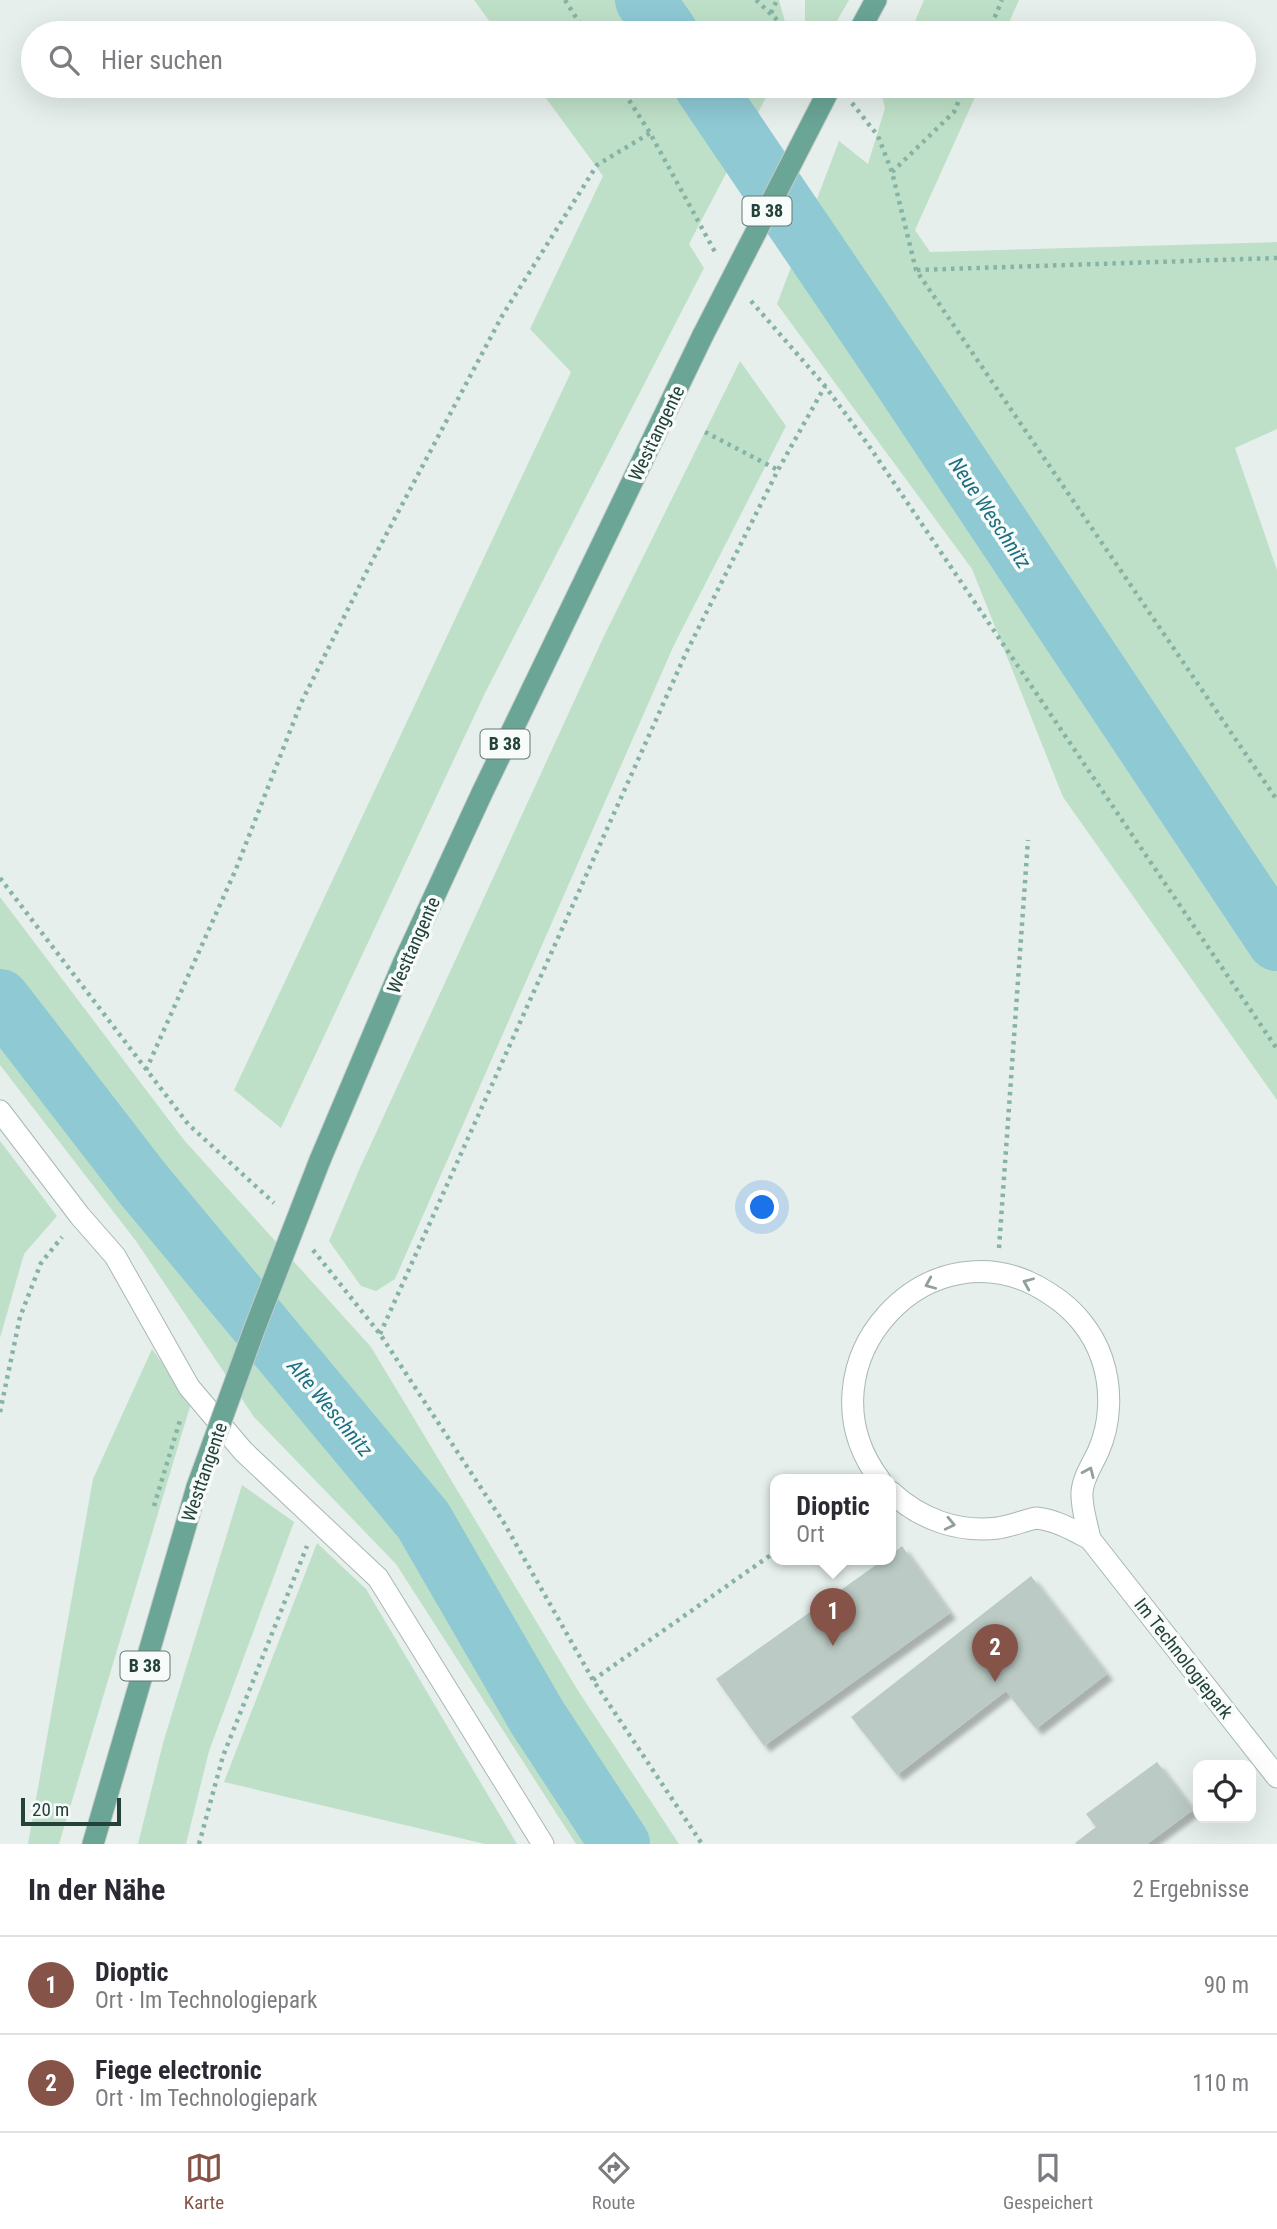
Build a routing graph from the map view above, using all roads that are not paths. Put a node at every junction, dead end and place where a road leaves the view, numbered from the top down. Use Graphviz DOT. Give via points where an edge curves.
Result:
graph roads {
  1 [pos="876,0"];
  2 [pos="864,21"];
  3 [pos="835,98"];
  4 [pos="0,1111"];
  5 [pos="876,1474"];
  6 [pos="896,1496"];
  7 [pos="1090,1539"];
  8 [pos="1277,1777"];
  9 [pos="93,1844"];
  10 [pos="543,1844"];
  1 -- 2 [label="main road"];
  3 -- 9 [label="main road, Westtangente / B 38, bridge" via="704,335 403,964 320,1160 197,1487"];
  4 -- 10 [label="street" via="115,1256 190,1387 243,1451 378,1578"];
  7 -- 5 [label="street, Im Technologiepark, one-way" via="1082,1491 1106,1429 1109,1394 1102,1359 1086,1327 1061,1301 1031,1283 997,1273 961,1274 912,1292 885,1315 865,1344 854,1377 852,1412 860,1446"];
  6 -- 7 [label="street, Im Technologiepark, one-way" via="918,1513 955,1526 986,1529 1045,1519"];
  7 -- 8 [label="street, Im Technologiepark"];
}
